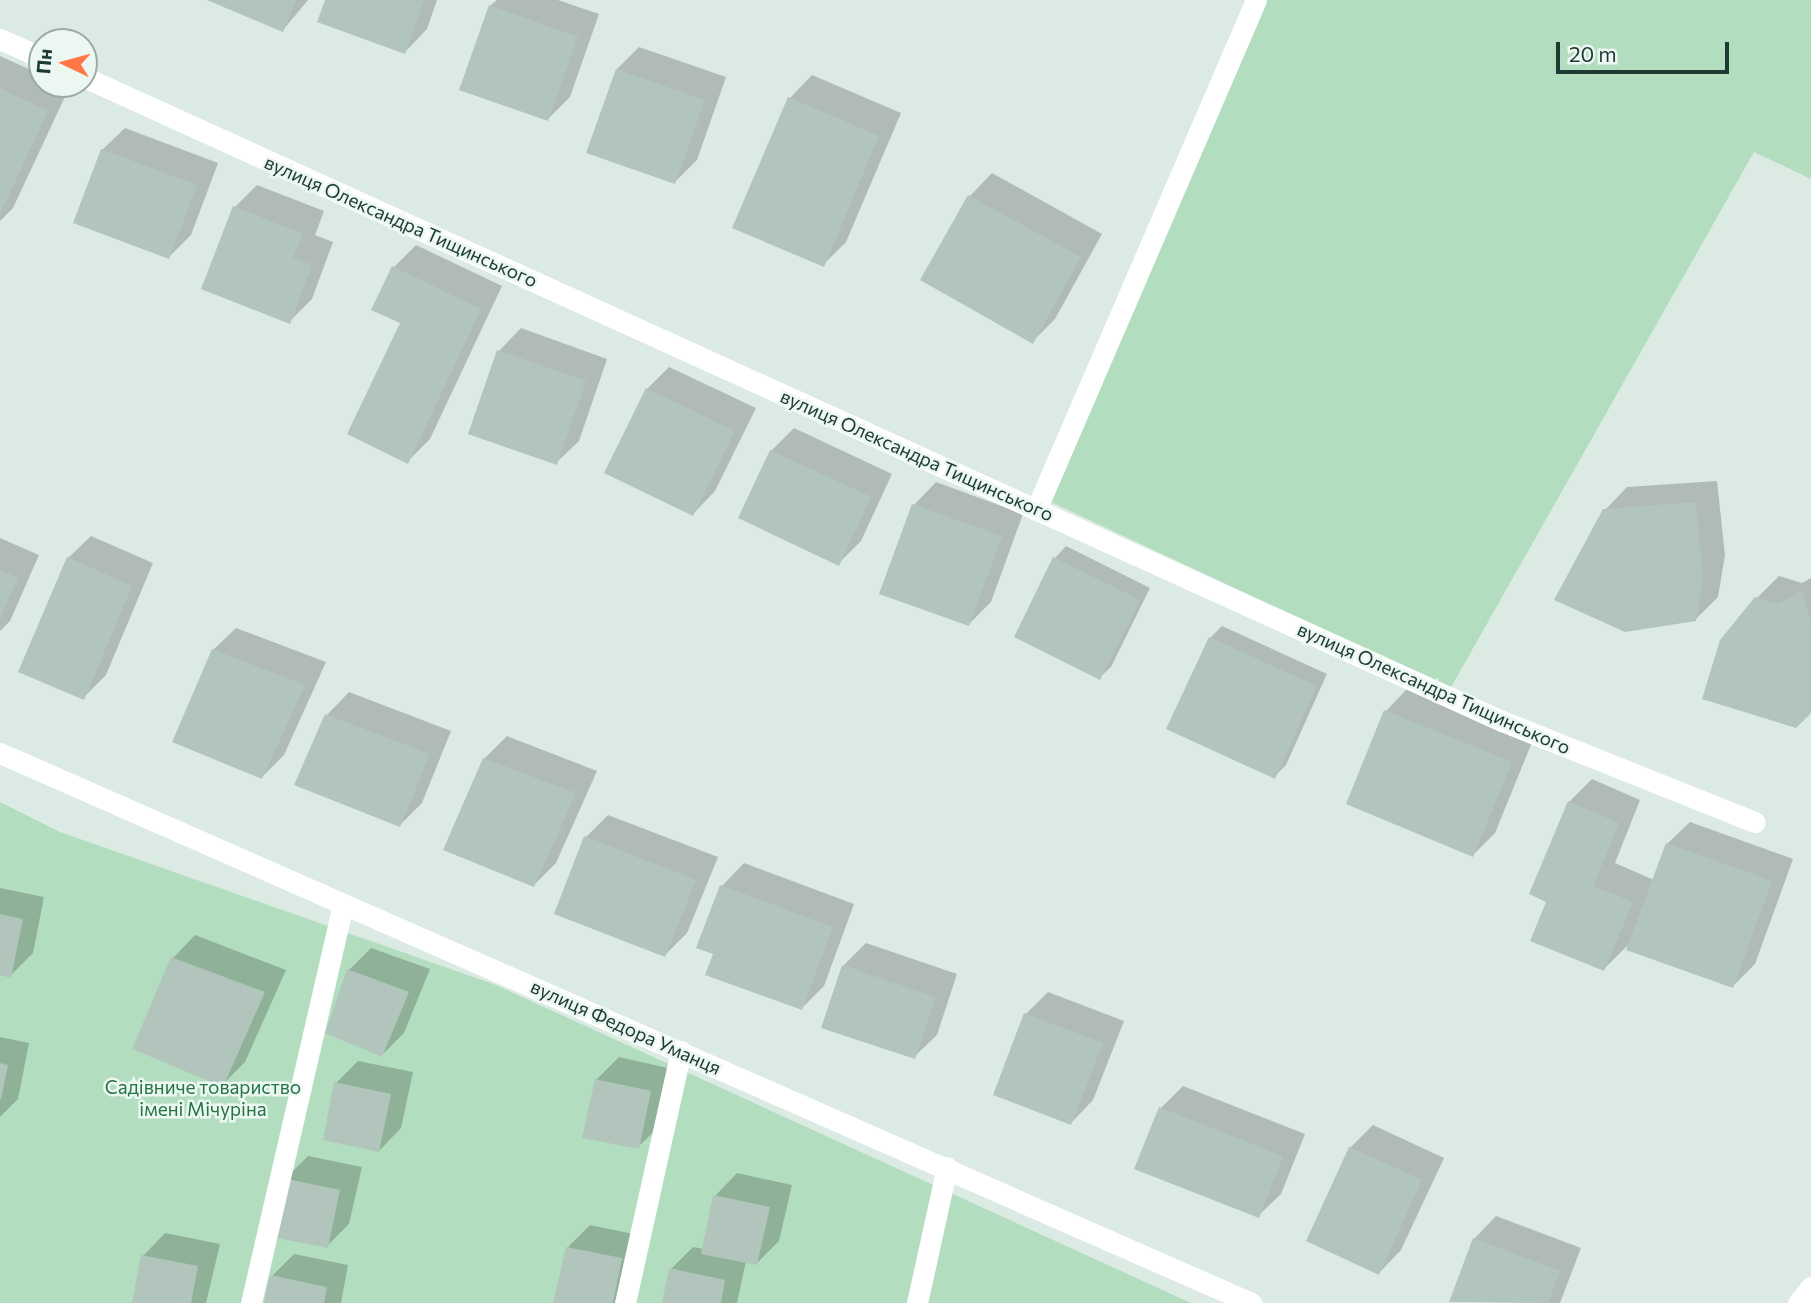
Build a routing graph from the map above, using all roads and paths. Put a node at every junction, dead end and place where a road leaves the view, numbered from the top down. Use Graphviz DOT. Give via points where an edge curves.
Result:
graph roads {
  1 [pos="1256,0"];
  2 [pos="0,39"];
  3 [pos="28,52"];
  4 [pos="98,83"];
  5 [pos="1036,510"];
  6 [pos="0,753"];
  7 [pos="1755,822"];
  8 [pos="343,904"];
  9 [pos="681,1051"];
  10 [pos="947,1167"];
  11 [pos="1811,1287"];
  12 [pos="251,1303"];
  13 [pos="625,1303"];
  14 [pos="917,1303"];
  15 [pos="1251,1303"];
  16 [pos="1798,1303"];
  1 -- 5 [label="street"];
  2 -- 3 [label="street"];
  4 -- 5 [label="street, вулиця Олександра Тищинського"];
  5 -- 7 [label="street, вулиця Олександра Тищинського" via="1502,721"];
  6 -- 8 [label="street, вулиця Федора Уманця"];
  8 -- 9 [label="street, вулиця Федора Уманця"];
  8 -- 12 [label="street"];
  9 -- 10 [label="street, вулиця Федора Уманця"];
  9 -- 13 [label="street"];
  10 -- 14 [label="street"];
  10 -- 15 [label="street, вулиця Федора Уманця"];
  11 -- 16 [label="street"];
}
